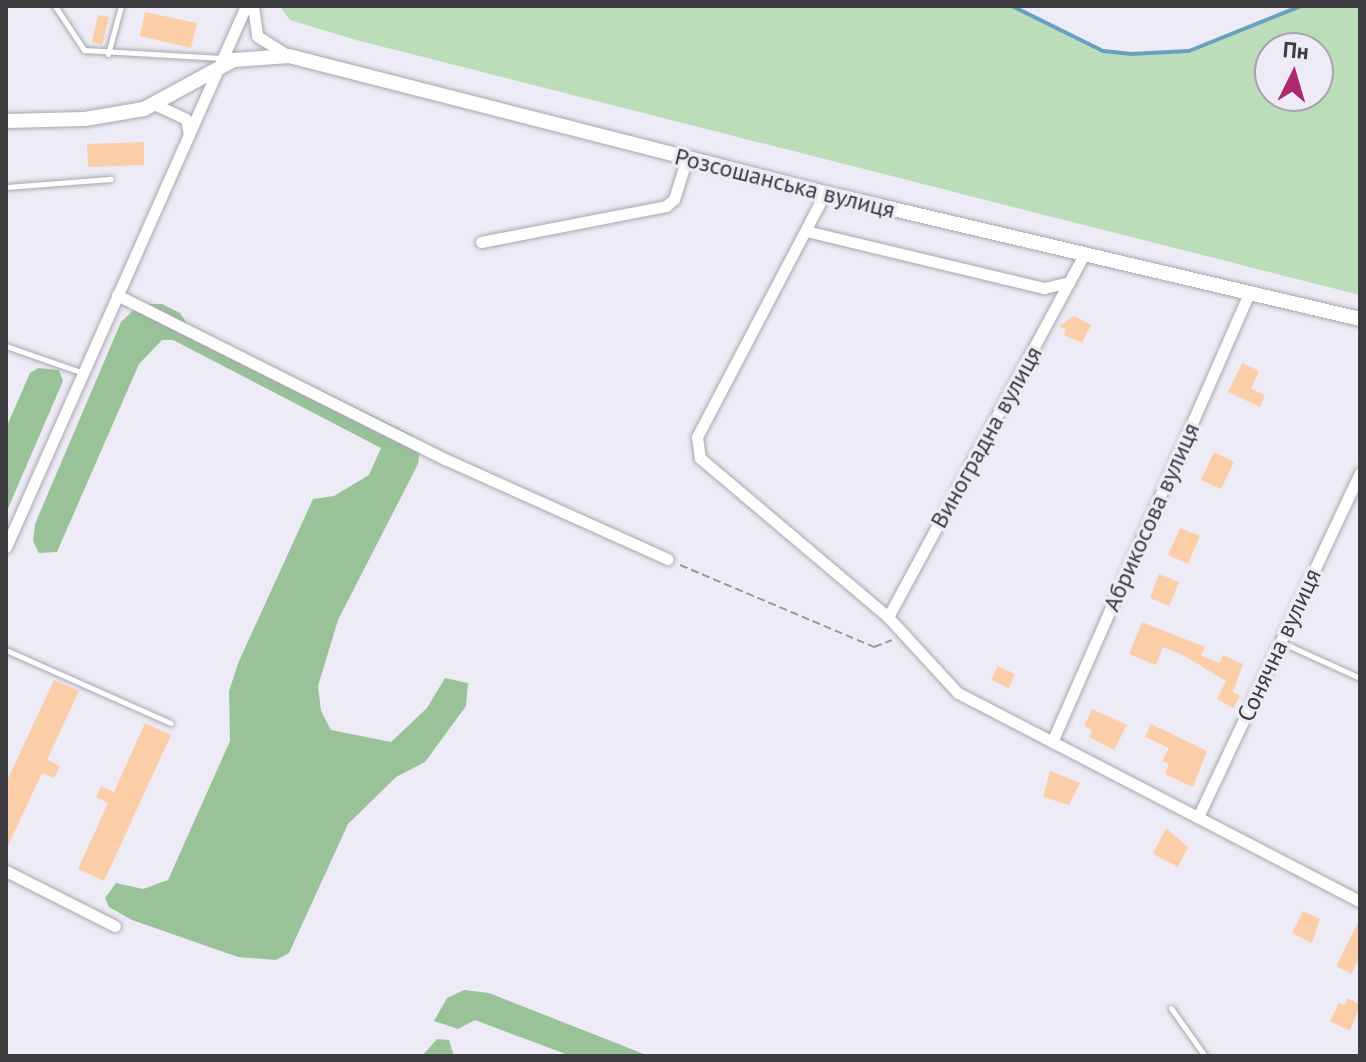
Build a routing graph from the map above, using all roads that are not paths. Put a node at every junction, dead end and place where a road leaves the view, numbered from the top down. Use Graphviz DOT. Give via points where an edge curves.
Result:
graph roads {
  1 [pos="55,6"];
  2 [pos="121,6"];
  3 [pos="246,6"];
  4 [pos="253,6"];
  5 [pos="108,54"];
  6 [pos="289,56"];
  7 [pos="228,59"];
  8 [pos="215,72"];
  9 [pos="154,104"];
  10 [pos="6,121"];
  11 [pos="188,138"];
  12 [pos="687,158"];
  13 [pos="111,179"];
  14 [pos="6,187"];
  15 [pos="825,193"];
  16 [pos="806,231"];
  17 [pos="481,242"];
  18 [pos="1083,256"];
  19 [pos="1070,281"];
  20 [pos="1250,292"];
  21 [pos="117,295"];
  22 [pos="1360,319"];
  23 [pos="6,346"];
  24 [pos="83,373"];
  25 [pos="1360,473"];
  26 [pos="6,547"];
  27 [pos="668,559"];
  28 [pos="888,617"];
  29 [pos="1280,642"];
  30 [pos="6,650"];
  31 [pos="1360,678"];
  32 [pos="171,723"];
  33 [pos="1052,742"];
  34 [pos="1198,817"];
  35 [pos="6,871"];
  36 [pos="1360,901"];
  37 [pos="115,926"];
  38 [pos="1171,1008"];
  39 [pos="1205,1056"];
  1 -- 5 [label="lane" via="84,50"];
  2 -- 5 [label="lane"];
  3 -- 7 [label="street"];
  4 -- 6 [label="street" via="257,36"];
  5 -- 7 [label="lane"];
  6 -- 7 [label="street, Розсошанська вулиця"];
  6 -- 12 [label="street, Розсошанська вулиця"];
  7 -- 8 [label="street, Розсошанська вулиця"];
  8 -- 9 [label="street, Розсошанська вулиця"];
  8 -- 11 [label="street"];
  9 -- 10 [label="street, Розсошанська вулиця" via="85,119"];
  9 -- 11 [label="street" via="186,119"];
  11 -- 21 [label="street"];
  12 -- 15 [label="street, Розсошанська вулиця"];
  12 -- 17 [label="street" via="674,199 666,206"];
  13 -- 14 [label="lane"];
  15 -- 16 [label="street"];
  15 -- 18 [label="street, Розсошанська вулиця"];
  16 -- 19 [label="street" via="1044,288"];
  16 -- 28 [label="street" via="695,448 700,458"];
  18 -- 19 [label="street, Виноградна вулиця"];
  18 -- 20 [label="street, Розсошанська вулиця"];
  19 -- 28 [label="street, Виноградна вулиця"];
  20 -- 22 [label="street, Розсошанська вулиця"];
  20 -- 33 [label="street, Абрикосова вулиця"];
  21 -- 24 [label="street"];
  21 -- 27 [label="street" via="445,459"];
  23 -- 24 [label="lane"];
  24 -- 26 [label="street"];
  25 -- 29 [label="street, Сонячна вулиця"];
  28 -- 33 [label="street" via="958,693"];
  29 -- 31 [label="lane"];
  29 -- 34 [label="street, Сонячна вулиця"];
  30 -- 32 [label="lane"];
  33 -- 34 [label="street"];
  34 -- 36 [label="street"];
  35 -- 37 [label="street"];
  38 -- 39 [label="lane"];
}
